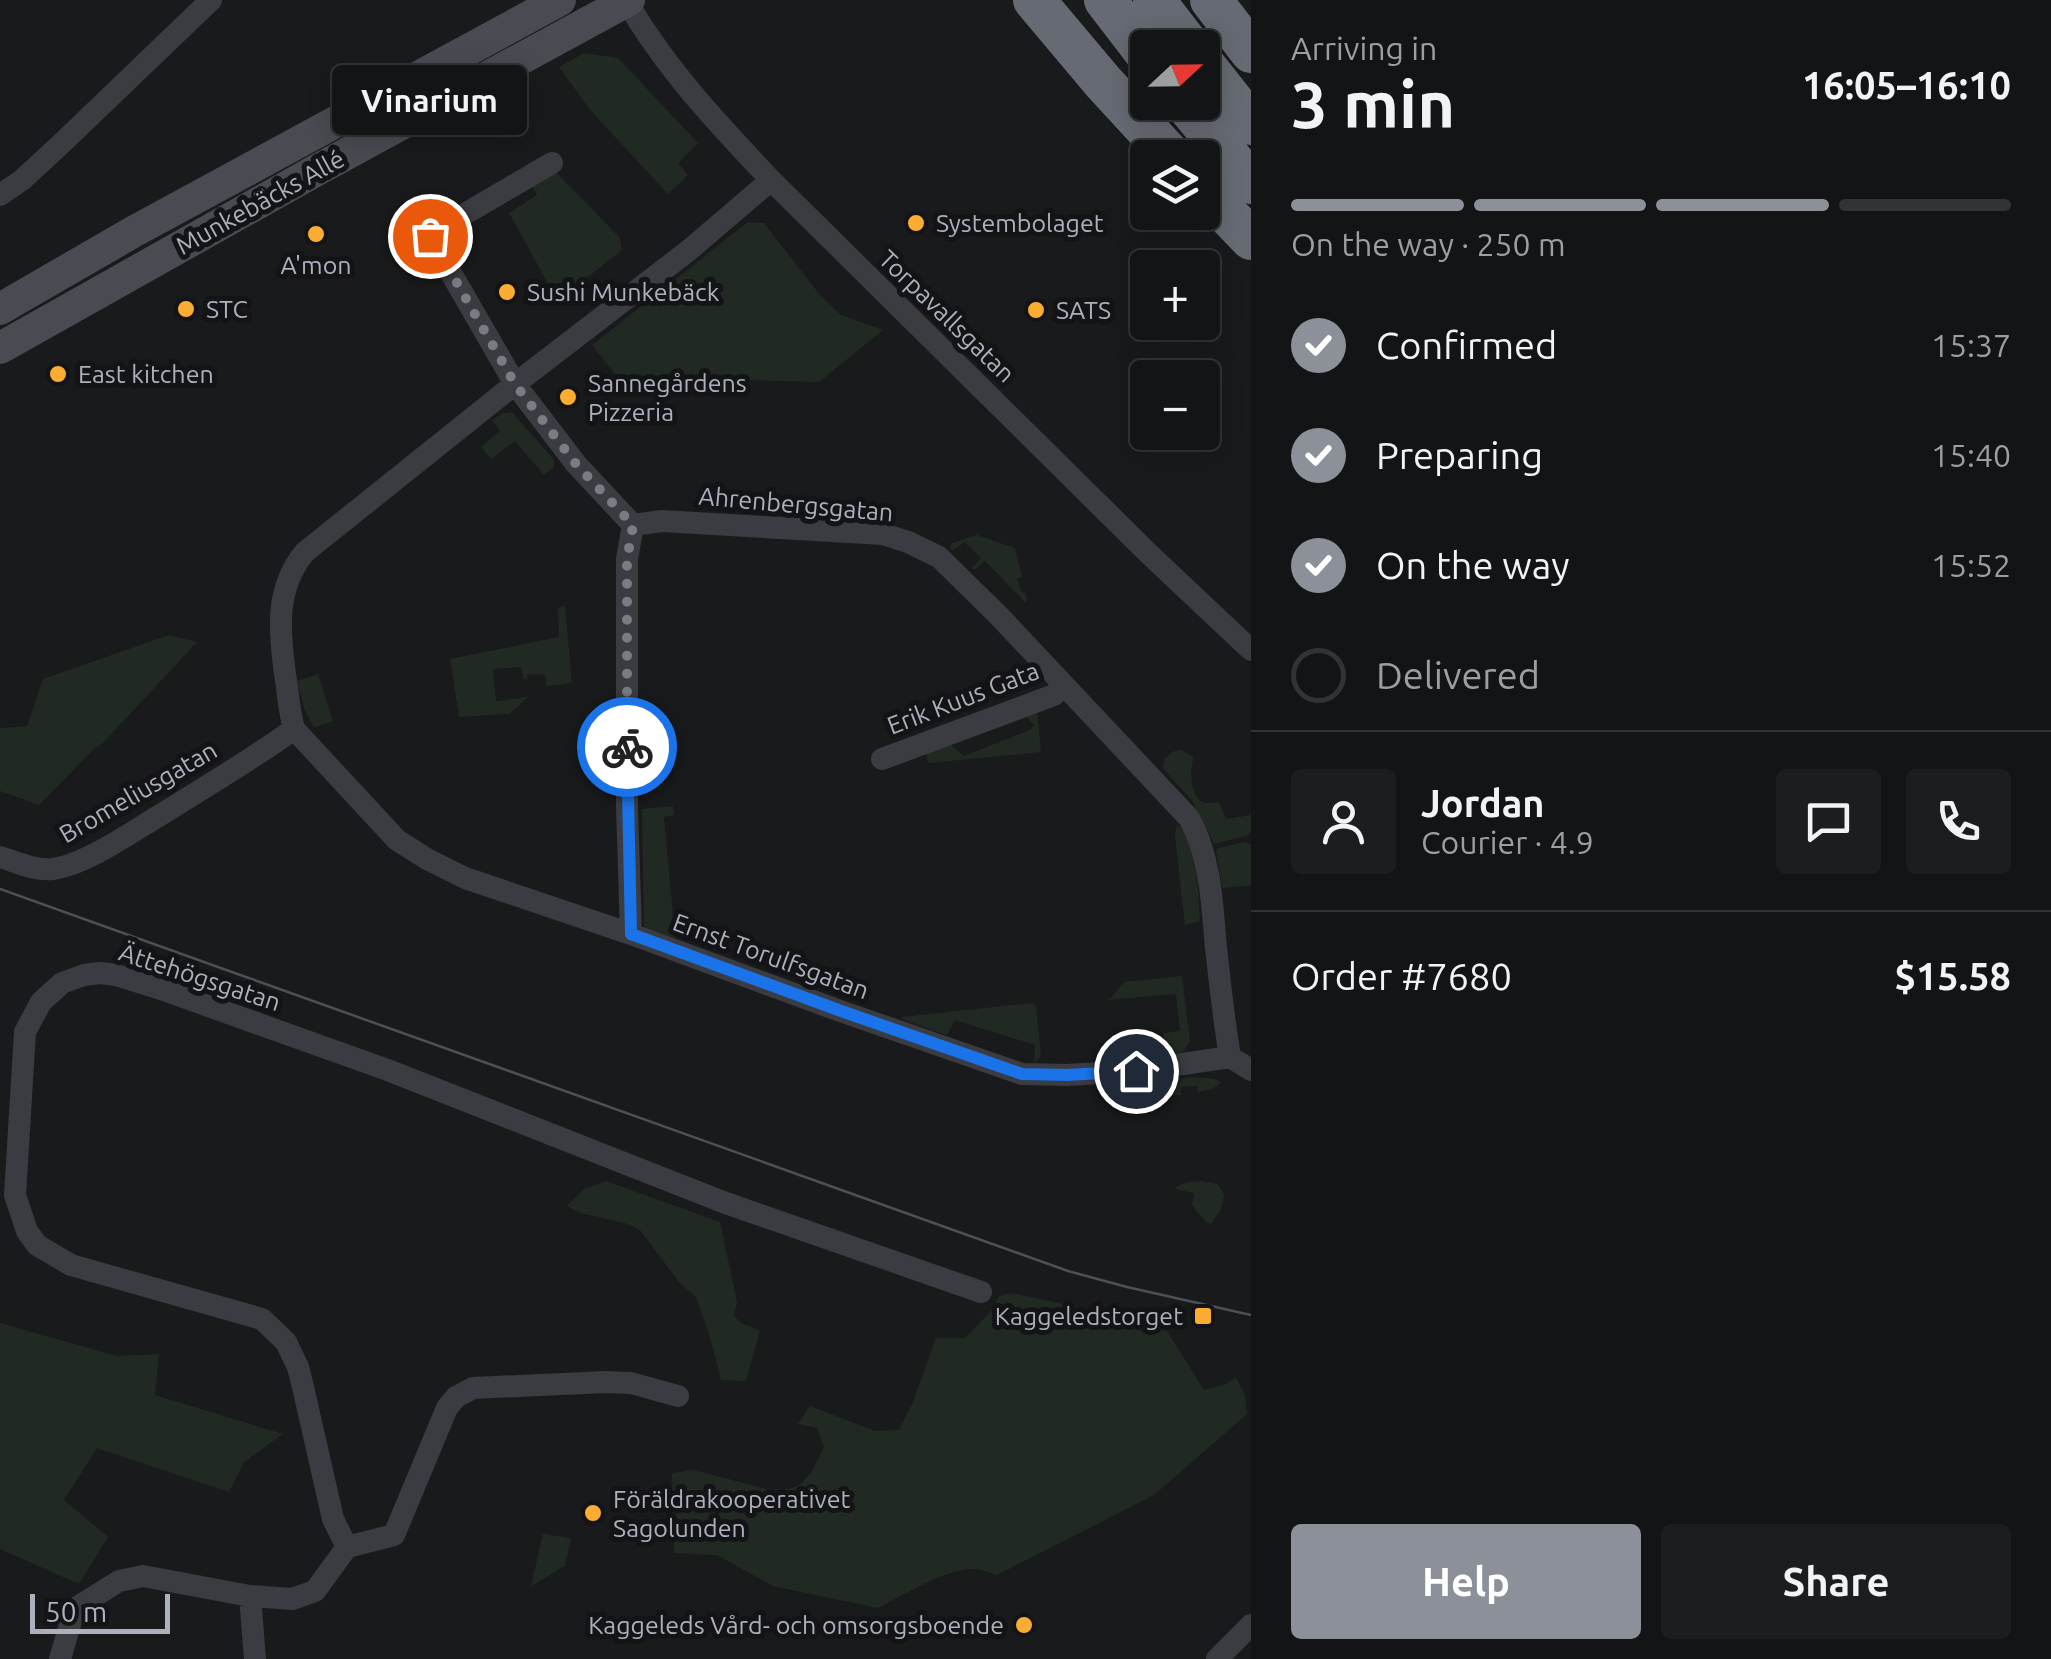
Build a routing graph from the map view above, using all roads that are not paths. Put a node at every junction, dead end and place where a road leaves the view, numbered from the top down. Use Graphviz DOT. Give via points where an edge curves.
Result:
graph roads {
  1 [pos="210,0"];
  2 [pos="560,0"];
  3 [pos="628,0"];
  4 [pos="1034,0"];
  5 [pos="1105,0"];
  6 [pos="1154,0"];
  7 [pos="1211,0"];
  8 [pos="1177,30"];
  9 [pos="1130,33"];
  10 [pos="1251,52"];
  11 [pos="1220,85"];
  12 [pos="1199,120"];
  13 [pos="1251,124"];
  14 [pos="1157,140"];
  15 [pos="552,163"];
  16 [pos="771,180"];
  17 [pos="1251,183"];
  18 [pos="0,195"];
  19 [pos="1220,207"];
  20 [pos="1251,239"];
  21 [pos="0,309"];
  22 [pos="0,348"];
  23 [pos="515,384"];
  24 [pos="633,525"];
  25 [pos="1251,650"];
  26 [pos="1063,686"];
  27 [pos="294,729"];
  28 [pos="882,759"];
  29 [pos="0,857"];
  30 [pos="631,934"];
  31 [pos="0,1027"];
  32 [pos="25,1032"];
  33 [pos="1230,1057"];
  34 [pos="1251,1070"];
  35 [pos="980,1292"];
  36 [pos="678,1396"];
  37 [pos="347,1547"];
  38 [pos="250,1596"];
  39 [pos="1251,1625"];
  40 [pos="60,1659"];
  41 [pos="254,1659"];
  42 [pos="1218,1659"];
  1 -- 18 [label="street"];
  2 -- 21 [label="street, Munkebäcks Allé"];
  3 -- 16 [label="street, Torpavallsgatan" via="667,65"];
  3 -- 22 [label="street, Munkebäcks Allé"];
  4 -- 14 [label="highway"];
  5 -- 9 [label="highway"];
  6 -- 8 [label="highway"];
  7 -- 10 [label="highway"];
  11 -- 13 [label="highway"];
  12 -- 17 [label="highway"];
  15 -- 23 [label="street" via="430,236"];
  16 -- 23 [label="street"];
  16 -- 25 [label="street, Torpavallsgatan"];
  19 -- 20 [label="highway"];
  23 -- 24 [label="street"];
  23 -- 27 [label="street" via="294,566 280,610"];
  24 -- 26 [label="street, Ahrenbergsgatan" via="662,521 883,534 908,542 939,557"];
  24 -- 30 [label="street" via="627,560"];
  26 -- 28 [label="street, Erik Kuus Gata"];
  26 -- 33 [label="street, Ahrenbergsgatan" via="1172,798 1198,835 1212,896"];
  27 -- 29 [label="street, Bromeliusgatan" via="69,865 51,870"];
  27 -- 30 [label="street, Ernst Torulfsgatan" via="397,840 426,860"];
  30 -- 33 [label="street, Ernst Torulfsgatan" via="1022,1074 1136,1071"];
  31 -- 32 [label="street"];
  32 -- 35 [label="street, Ättehögsgatan" via="40,1002 62,984 84,975 116,975"];
  32 -- 37 [label="street" via="15,1195 27,1231 71,1265 262,1320 286,1342 298,1367 333,1519"];
  33 -- 34 [label="street"];
  36 -- 37 [label="street" via="606,1382 474,1388 456,1396 394,1535"];
  37 -- 38 [label="street" via="315,1591 292,1599"];
  38 -- 40 [label="street" via="143,1576 120,1581 80,1606"];
  38 -- 41 [label="street"];
  39 -- 42 [label="street"];
}
